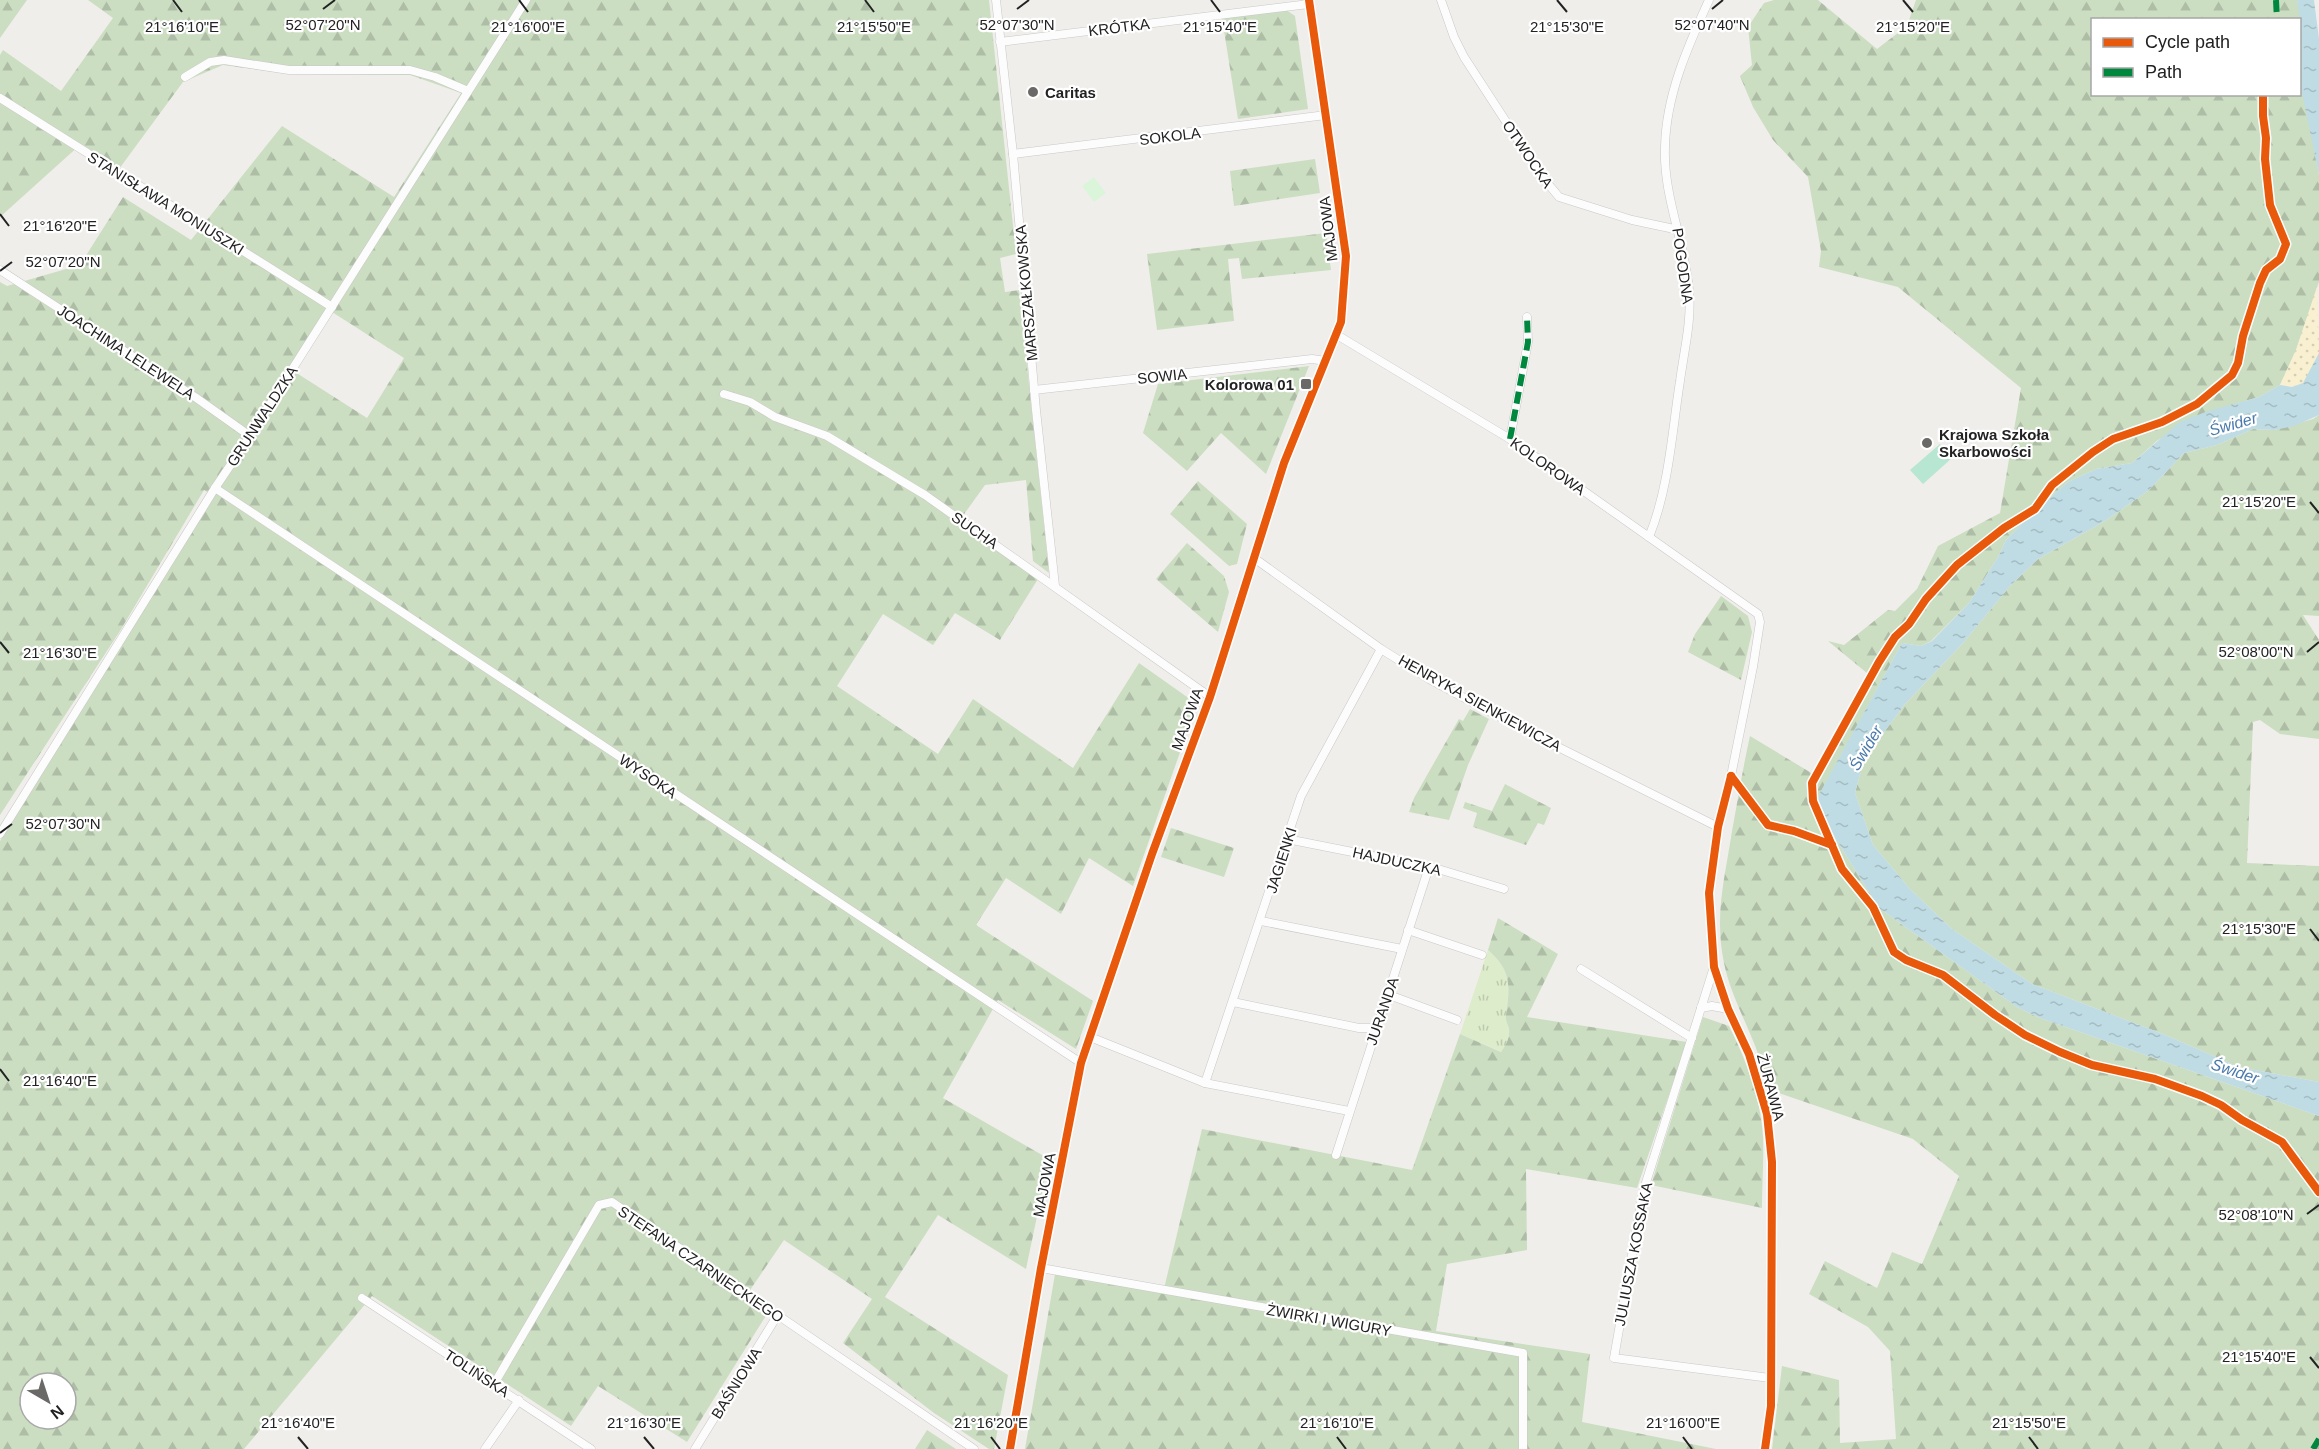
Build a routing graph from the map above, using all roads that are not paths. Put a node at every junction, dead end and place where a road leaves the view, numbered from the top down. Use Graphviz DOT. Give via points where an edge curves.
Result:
graph roads {
  1 [pos="526,0"];
  2 [pos="996,0"];
  3 [pos="1441,0"];
  4 [pos="1709,0"];
  5 [pos="1309,2"];
  6 [pos="1000,42"];
  7 [pos="185,76"];
  8 [pos="468,91"];
  9 [pos="0,99"];
  10 [pos="1326,116"];
  11 [pos="1013,154"];
  12 [pos="1678,230"];
  13 [pos="0,270"];
  14 [pos="332,307"];
  15 [pos="1527,317"];
  16 [pos="1337,335"];
  17 [pos="1326,361"];
  18 [pos="1034,390"];
  19 [pos="724,394"];
  20 [pos="250,436"];
  21 [pos="1510,439"];
  22 [pos="214,488"];
  23 [pos="1649,537"];
  24 [pos="1254,558"];
  25 [pos="1054,586"];
  26 [pos="1751,608"];
  27 [pos="1381,648"];
  28 [pos="1210,697"];
  29 [pos="1718,827"];
  30 [pos="0,834"];
  31 [pos="1287,839"];
  32 [pos="1429,867"];
  33 [pos="1504,889"];
  34 [pos="1261,921"];
  35 [pos="1408,930"];
  36 [pos="1402,949"];
  37 [pos="1482,954"];
  38 [pos="1714,967"];
  39 [pos="1581,969"];
  40 [pos="1389,994"];
  41 [pos="1233,1002"];
  42 [pos="1701,1008"];
  43 [pos="1728,1009"];
  44 [pos="1457,1020"];
  45 [pos="1376,1028"];
  46 [pos="1090,1037"];
  47 [pos="1692,1038"];
  48 [pos="1081,1063"];
  49 [pos="1205,1083"];
  50 [pos="1349,1111"];
  51 [pos="1336,1155"];
  52 [pos="1041,1268"];
  53 [pos="362,1298"];
  54 [pos="777,1316"];
  55 [pos="1770,1378"];
  56 [pos="494,1384"];
  57 [pos="519,1400"];
  58 [pos="484,1449"];
  59 [pos="591,1449"];
  60 [pos="695,1449"];
  61 [pos="974,1449"];
  62 [pos="1010,1449"];
  63 [pos="1523,1449"];
  64 [pos="1765,1449"];
  1 -- 8 [label="street, GRUNWALDZKA"];
  2 -- 6 [label="street, MARSZAŁKOWSKA"];
  3 -- 12 [label="street, OTWOCKA" via="1464,57 1559,197"];
  4 -- 12 [label="street, POGODNA" via="1671,100 1665,167"];
  5 -- 6 [label="street, KRÓTKA"];
  5 -- 10 [label="street, MAJOWA"];
  6 -- 11 [label="street, MARSZAŁKOWSKA"];
  7 -- 8 [label="street" via="210,62 224,60 290,70 410,70"];
  8 -- 14 [label="street, GRUNWALDZKA"];
  9 -- 14 [label="street, STANISŁAWA MONIUSZKI"];
  10 -- 11 [label="street, SOKOLA"];
  10 -- 16 [label="street, MAJOWA" via="1346,256 1344,306"];
  11 -- 18 [label="street, MARSZAŁKOWSKA"];
  12 -- 23 [label="street, POGODNA" via="1689,291 1688,321 1667,468"];
  13 -- 20 [label="street, JOACHIMA LELEWELA"];
  14 -- 20 [label="street, GRUNWALDZKA"];
  15 -- 21 [label="street" via="1528,342"];
  16 -- 17 [label="street, MAJOWA"];
  16 -- 21 [label="street, KOLOROWA"];
  17 -- 18 [label="street, SOWIA" via="1312,359"];
  17 -- 24 [label="street, MAJOWA" via="1284,463"];
  18 -- 25 [label="street, MARSZAŁKOWSKA"];
  19 -- 25 [label="street, SUCHA" via="827,436 926,495"];
  20 -- 22 [label="street, GRUNWALDZKA"];
  21 -- 23 [label="street, KOLOROWA"];
  22 -- 30 [label="street, GRUNWALDZKA"];
  22 -- 48 [label="street, WYSOKA"];
  23 -- 26 [label="street, KOLOROWA"];
  24 -- 27 [label="street, HENRYKA SIENKIEWICZA"];
  24 -- 28 [label="street, MAJOWA"];
  25 -- 28 [label="street, SUCHA"];
  26 -- 29 [label="street, ŻURAWIA" via="1758,614 1758,635"];
  27 -- 29 [label="street, HENRYKA SIENKIEWICZA" via="1429,679 1521,728"];
  27 -- 31 [label="street, JAGIENKI" via="1301,796"];
  28 -- 46 [label="street, MAJOWA"];
  29 -- 38 [label="street, ŻURAWIA" via="1709,893"];
  31 -- 32 [label="street, HAJDUCZKA"];
  31 -- 34 [label="street, JAGIENKI"];
  32 -- 33 [label="street, HAJDUCZKA"];
  32 -- 35 [label="street, JURANDA"];
  34 -- 36 [label="street"];
  34 -- 41 [label="street, JAGIENKI"];
  35 -- 36 [label="street, JURANDA"];
  35 -- 37 [label="street"];
  36 -- 40 [label="street, JURANDA"];
  38 -- 42 [label="street, JULIUSZA KOSSAKA"];
  38 -- 43 [label="street, ŻURAWIA"];
  39 -- 47 [label="street"];
  40 -- 44 [label="street"];
  40 -- 45 [label="street, JURANDA"];
  41 -- 45 [label="street" via="1359,1028"];
  41 -- 49 [label="street, JAGIENKI"];
  42 -- 43 [label="street"];
  42 -- 47 [label="street, JULIUSZA KOSSAKA"];
  43 -- 55 [label="street, ŻURAWIA" via="1749,1054 1767,1114 1772,1162"];
  45 -- 50 [label="street, JURANDA"];
  46 -- 48 [label="street, MAJOWA"];
  46 -- 49 [label="street"];
  47 -- 55 [label="street, JULIUSZA KOSSAKA" via="1643,1192 1614,1358"];
  48 -- 52 [label="street, MAJOWA"];
  49 -- 50 [label="street"];
  50 -- 51 [label="street, JURANDA"];
  52 -- 62 [label="street, MAJOWA"];
  52 -- 63 [label="street, ŻWIRKI I WIGURY" via="1523,1353"];
  53 -- 56 [label="street, TOLIŃSKA"];
  54 -- 56 [label="street, STEFANA CZARNIECKIEGO" via="612,1202 599,1204"];
  54 -- 60 [label="street, BAŚNIOWA"];
  54 -- 61 [label="street, STEFANA CZARNIECKIEGO"];
  55 -- 64 [label="street, ŻURAWIA"];
  56 -- 57 [label="street, TOLIŃSKA"];
  57 -- 58 [label="street"];
  57 -- 59 [label="street, TOLIŃSKA"];
}
